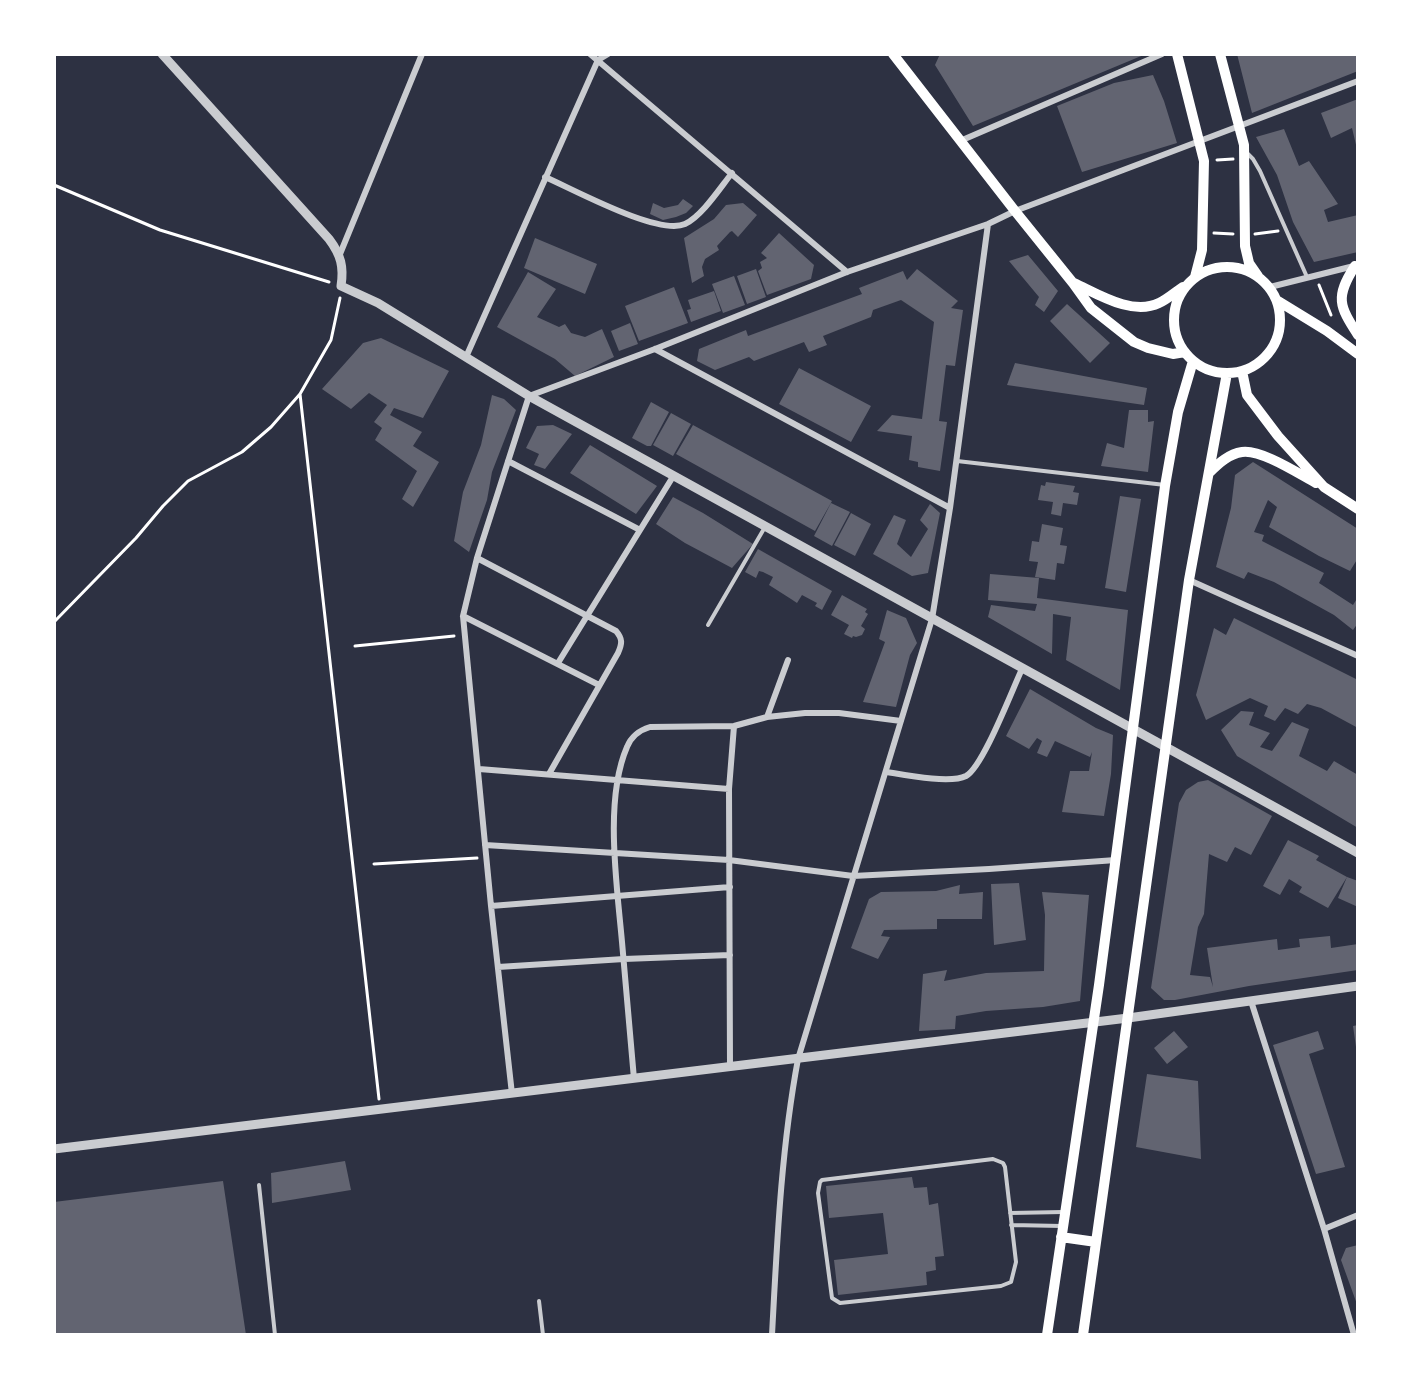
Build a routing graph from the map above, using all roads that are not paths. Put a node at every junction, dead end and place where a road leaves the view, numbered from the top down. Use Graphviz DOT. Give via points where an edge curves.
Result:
graph roads {
  1 [pos="422,54"];
  2 [pos="590,54"];
  3 [pos="608,54"];
  4 [pos="893,54"];
  5 [pos="1162,54"];
  6 [pos="1178,54"];
  7 [pos="1220,54"];
  8 [pos="166,55"];
  9 [pos="598,60"];
  10 [pos="1358,81"];
  11 [pos="1239,125"];
  12 [pos="960,141"];
  13 [pos="1199,141"];
  14 [pos="1244,151"];
  15 [pos="732,173"];
  16 [pos="545,177"];
  17 [pos="1015,212"];
  18 [pos="988,224"];
  19 [pos="340,254"];
  20 [pos="1357,266"];
  21 [pos="847,272"];
  22 [pos="1258,276"];
  23 [pos="1307,277"];
  24 [pos="1192,280"];
  25 [pos="1074,283"];
  26 [pos="1270,287"];
  27 [pos="1278,301"];
  28 [pos="1358,335"];
  29 [pos="655,349"];
  30 [pos="1185,352"];
  31 [pos="1358,354"];
  32 [pos="466,357"];
  33 [pos="1193,361"];
  34 [pos="1242,371"];
  35 [pos="1227,373"];
  36 [pos="529,396"];
  37 [pos="508,461"];
  38 [pos="957,461"];
  39 [pos="1210,472"];
  40 [pos="674,476"];
  41 [pos="1165,486"];
  42 [pos="1324,487"];
  43 [pos="950,508"];
  44 [pos="1358,509"];
  45 [pos="765,527"];
  46 [pos="640,530"];
  47 [pos="477,558"];
  48 [pos="1189,580"];
  49 [pos="587,615"];
  50 [pos="463,616"];
  51 [pos="932,620"];
  52 [pos="708,625"];
  53 [pos="1358,656"];
  54 [pos="788,660"];
  55 [pos="558,663"];
  56 [pos="1022,669"];
  57 [pos="599,685"];
  58 [pos="766,717"];
  59 [pos="901,721"];
  60 [pos="734,726"];
  61 [pos="1132,727"];
  62 [pos="1167,746"];
  63 [pos="478,769"];
  64 [pos="887,772"];
  65 [pos="549,774"];
  66 [pos="617,780"];
  67 [pos="729,789"];
  68 [pos="485,845"];
  69 [pos="1358,853"];
  70 [pos="615,854"];
  71 [pos="729,860"];
  72 [pos="1116,860"];
  73 [pos="853,876"];
  74 [pos="730,887"];
  75 [pos="618,896"];
  76 [pos="491,906"];
  77 [pos="730,955"];
  78 [pos="624,959"];
  79 [pos="498,968"];
  80 [pos="1358,986"];
  81 [pos="1251,1001"];
  82 [pos="1128,1018"];
  83 [pos="1093,1023"];
  84 [pos="798,1059"];
  85 [pos="730,1067"];
  86 [pos="634,1079"];
  87 [pos="512,1094"];
  88 [pos="54,1149"];
  89 [pos="259,1185"];
  90 [pos="1065,1212"];
  91 [pos="1010,1213"];
  92 [pos="1358,1215"];
  93 [pos="1011,1225"];
  94 [pos="1324,1229"];
  95 [pos="1062,1231"];
  96 [pos="1096,1242"];
  97 [pos="539,1301"];
  98 [pos="275,1335"];
  99 [pos="543,1335"];
  100 [pos="772,1335"];
  101 [pos="1047,1335"];
  102 [pos="1083,1335"];
  103 [pos="1354,1335"];
  1 -- 19 [label="street"];
  2 -- 9 [label="street"];
  3 -- 9 [label="street"];
  4 -- 12 [label="main road"];
  5 -- 12 [label="street"];
  6 -- 13 [label="main road"];
  7 -- 11 [label="main road"];
  8 -- 19 [label="street"];
  9 -- 15 [label="street"];
  9 -- 16 [label="street"];
  10 -- 11 [label="street"];
  11 -- 13 [label="street"];
  11 -- 14 [label="main road"];
  12 -- 17 [label="main road"];
  13 -- 17 [label="street"];
  13 -- 24 [label="main road" via="1204,162 1203,233"];
  14 -- 22 [label="main road" via="1245,246"];
  14 -- 23 [label="lane" via="1260,171"];
  15 -- 16 [label="street" via="697,215 683,225 638,219"];
  15 -- 21 [label="street"];
  16 -- 32 [label="street"];
  17 -- 18 [label="street"];
  17 -- 25 [label="main road"];
  18 -- 21 [label="street"];
  18 -- 38 [label="street"];
  19 -- 32 [label="street" via="341,286 378,303"];
  20 -- 23 [label="street"];
  20 -- 28 [label="main road" via="1344,288 1341,306"];
  21 -- 29 [label="street"];
  22 -- 24 [label="main road" via="1231,266 1216,267"];
  22 -- 26 [label="main road"];
  23 -- 26 [label="street"];
  24 -- 25 [label="main road" via="1159,303 1139,308"];
  24 -- 30 [label="main road" via="1181,292 1174,323"];
  25 -- 30 [label="main road" via="1091,308 1134,342 1173,354"];
  26 -- 27 [label="main road"];
  27 -- 31 [label="main road"];
  27 -- 34 [label="main road" via="1280,326 1272,350 1258,364"];
  29 -- 36 [label="street"];
  29 -- 43 [label="street"];
  30 -- 33 [label="main road"];
  32 -- 36 [label="street"];
  33 -- 35 [label="main road"];
  33 -- 41 [label="main road" via="1178,412"];
  34 -- 35 [label="main road"];
  34 -- 42 [label="main road" via="1244,388 1255,406"];
  35 -- 39 [label="main road"];
  36 -- 37 [label="street"];
  36 -- 40 [label="street"];
  37 -- 46 [label="street"];
  37 -- 47 [label="street"];
  38 -- 41 [label="lane"];
  38 -- 43 [label="street"];
  39 -- 42 [label="main road" via="1233,455 1248,452"];
  39 -- 48 [label="main road"];
  40 -- 45 [label="street"];
  40 -- 46 [label="street"];
  41 -- 61 [label="main road"];
  42 -- 44 [label="main road"];
  43 -- 51 [label="street"];
  45 -- 51 [label="street"];
  45 -- 52 [label="lane"];
  46 -- 49 [label="street"];
  47 -- 49 [label="street"];
  47 -- 50 [label="street"];
  48 -- 53 [label="street"];
  48 -- 62 [label="main road"];
  49 -- 55 [label="street"];
  49 -- 57 [label="street" via="616,631 622,642"];
  50 -- 55 [label="street"];
  50 -- 63 [label="street"];
  51 -- 56 [label="street"];
  51 -- 59 [label="street"];
  54 -- 58 [label="street"];
  55 -- 57 [label="street"];
  56 -- 61 [label="street"];
  56 -- 64 [label="street" via="972,772 955,779"];
  57 -- 65 [label="street"];
  58 -- 59 [label="street" via="838,713"];
  58 -- 60 [label="street"];
  59 -- 64 [label="street"];
  60 -- 66 [label="street" via="650,727 627,745"];
  60 -- 67 [label="street"];
  61 -- 62 [label="street"];
  61 -- 72 [label="main road"];
  62 -- 69 [label="street"];
  62 -- 82 [label="main road"];
  63 -- 65 [label="street"];
  63 -- 68 [label="street"];
  64 -- 73 [label="street"];
  65 -- 66 [label="street"];
  66 -- 67 [label="street"];
  66 -- 70 [label="street"];
  67 -- 71 [label="street"];
  68 -- 70 [label="street"];
  68 -- 76 [label="street"];
  70 -- 71 [label="street"];
  70 -- 75 [label="street"];
  71 -- 73 [label="street"];
  71 -- 74 [label="street"];
  72 -- 73 [label="street"];
  72 -- 83 [label="main road"];
  73 -- 84 [label="street"];
  74 -- 75 [label="street"];
  74 -- 77 [label="street"];
  75 -- 76 [label="street"];
  75 -- 78 [label="street"];
  76 -- 79 [label="street"];
  77 -- 78 [label="street"];
  77 -- 85 [label="street"];
  78 -- 79 [label="street"];
  78 -- 86 [label="street"];
  79 -- 87 [label="street"];
  80 -- 81 [label="street"];
  81 -- 82 [label="street"];
  81 -- 94 [label="street"];
  82 -- 83 [label="street"];
  82 -- 96 [label="main road"];
  83 -- 84 [label="street"];
  83 -- 90 [label="main road"];
  84 -- 85 [label="street"];
  84 -- 100 [label="street" via="779,1214"];
  85 -- 86 [label="street"];
  86 -- 87 [label="street"];
  87 -- 88 [label="street"];
  89 -- 98 [label="lane"];
  90 -- 91 [label="lane"];
  90 -- 95 [label="main road"];
  91 -- 93 [label="lane"];
  91 -- 93 [label="lane" via="1004,1163 993,1159 822,1180 818,1187 832,1298 840,1303 1006,1285 1015,1270"];
  92 -- 94 [label="street"];
  93 -- 95 [label="lane"];
  94 -- 103 [label="street"];
  95 -- 96 [label="main road"];
  95 -- 101 [label="main road"];
  96 -- 102 [label="main road"];
  97 -- 99 [label="lane"];
}
